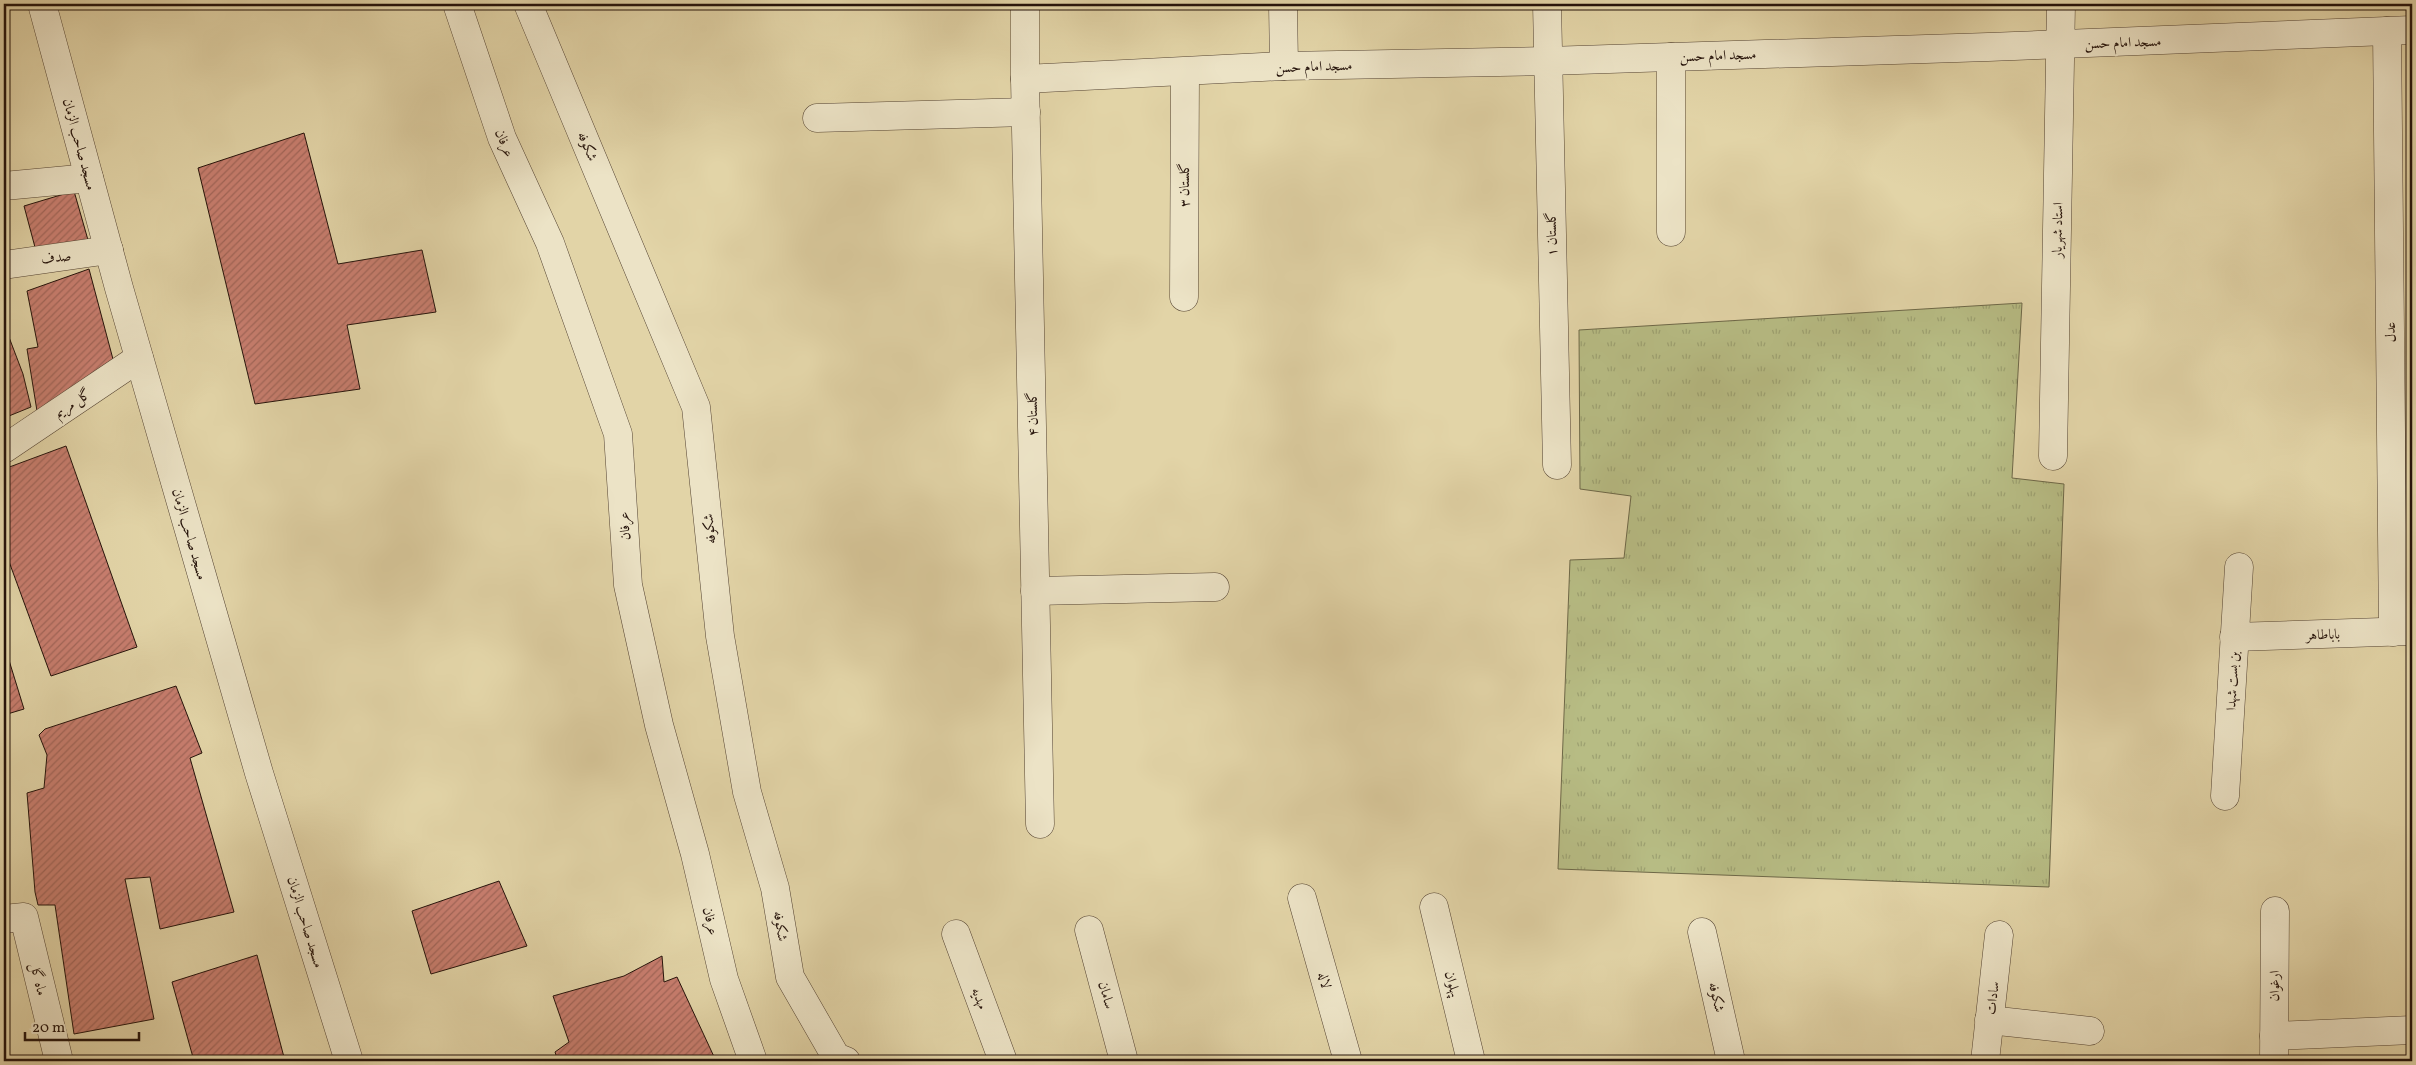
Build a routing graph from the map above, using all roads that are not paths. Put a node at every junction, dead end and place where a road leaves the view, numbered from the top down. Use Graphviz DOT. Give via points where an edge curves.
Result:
graph roads {
  1 [pos="42,4"];
  2 [pos="457,4"];
  3 [pos="528,4"];
  4 [pos="1025,4"];
  5 [pos="1283,4"];
  6 [pos="1547,4"];
  7 [pos="2061,4"];
  8 [pos="2400,31"];
  9 [pos="2060,44"];
  10 [pos="1671,57"];
  11 [pos="1547,61"];
  12 [pos="1284,66"];
  13 [pos="1184,72"];
  14 [pos="1025,79"];
  15 [pos="1026,112"];
  16 [pos="817,118"];
  17 [pos="89,178"];
  18 [pos="4,186"];
  19 [pos="1671,232"];
  20 [pos="109,250"];
  21 [pos="4,264"];
  22 [pos="1184,297"];
  23 [pos="140,358"];
  24 [pos="4,449"];
  25 [pos="2053,456"];
  26 [pos="1557,465"];
  27 [pos="2239,567"];
  28 [pos="1215,587"];
  29 [pos="1035,591"];
  30 [pos="2403,632"];
  31 [pos="2234,638"];
  32 [pos="2225,796"];
  33 [pos="1040,824"];
  34 [pos="1302,898"];
  35 [pos="1434,907"];
  36 [pos="2275,911"];
  37 [pos="4,918"];
  38 [pos="1089,930"];
  39 [pos="1702,932"];
  40 [pos="956,934"];
  41 [pos="2000,935"];
  42 [pos="1989,1020"];
  43 [pos="2412,1030"];
  44 [pos="2090,1031"];
  45 [pos="2274,1048"];
  46 [pos="59,1061"];
  47 [pos="349,1061"];
  48 [pos="753,1061"];
  49 [pos="846,1061"];
  50 [pos="1003,1061"];
  51 [pos="1124,1061"];
  52 [pos="1348,1061"];
  53 [pos="1471,1061"];
  54 [pos="1731,1061"];
  55 [pos="1985,1061"];
  1 -- 17 [label="street, مسجد صاحب الزمان"];
  2 -- 48 [label="street, عرفان" via="502,138 550,243 618,434 628,585 659,725 696,854 724,979"];
  3 -- 49 [label="street, شکوفه" via="696,407 720,636 747,792 775,888 790,977 836,1057"];
  4 -- 14 [label="street, گلستان ۴"];
  5 -- 12 [label="street"];
  6 -- 11 [label="street, گلستان ۱"];
  7 -- 9 [label="street, استاد شهریار"];
  8 -- 9 [label="street, مسجد امام حسن"];
  8 -- 30 [label="street, عدل"];
  9 -- 10 [label="street, مسجد امام حسن"];
  9 -- 25 [label="street, استاد شهریار"];
  10 -- 11 [label="street, مسجد امام حسن"];
  10 -- 19 [label="street"];
  11 -- 12 [label="street, مسجد امام حسن"];
  11 -- 26 [label="street, گلستان ۱"];
  12 -- 13 [label="street, مسجد امام حسن"];
  13 -- 14 [label="street, مسجد امام حسن"];
  13 -- 22 [label="street, گلستان ۳"];
  14 -- 15 [label="street, گلستان ۴"];
  15 -- 16 [label="street"];
  15 -- 29 [label="street, گلستان ۴"];
  17 -- 18 [label="street"];
  17 -- 20 [label="street, مسجد صاحب الزمان"];
  20 -- 21 [label="street, صدف"];
  20 -- 23 [label="street, مسجد صاحب الزمان"];
  23 -- 24 [label="street, گل مریم"];
  23 -- 47 [label="street, مسجد صاحب الزمان" via="259,773"];
  27 -- 31 [label="street, بن بست شهدا"];
  28 -- 29 [label="street"];
  29 -- 33 [label="street, گلستان ۴"];
  30 -- 31 [label="street, باباطاهر"];
  31 -- 32 [label="street, بن بست شهدا"];
  34 -- 52 [label="street, لاله"];
  35 -- 53 [label="street, پهلوان"];
  36 -- 45 [label="street, ارغوان"];
  37 -- 46 [label="street, ماه گل" via="24,917"];
  38 -- 51 [label="street, سامان"];
  39 -- 54 [label="street, شکوفه"];
  40 -- 50 [label="street, مهدیه"];
  41 -- 42 [label="street, سادات"];
  42 -- 44 [label="street"];
  42 -- 55 [label="street, سادات"];
  43 -- 45 [label="street"];
}
